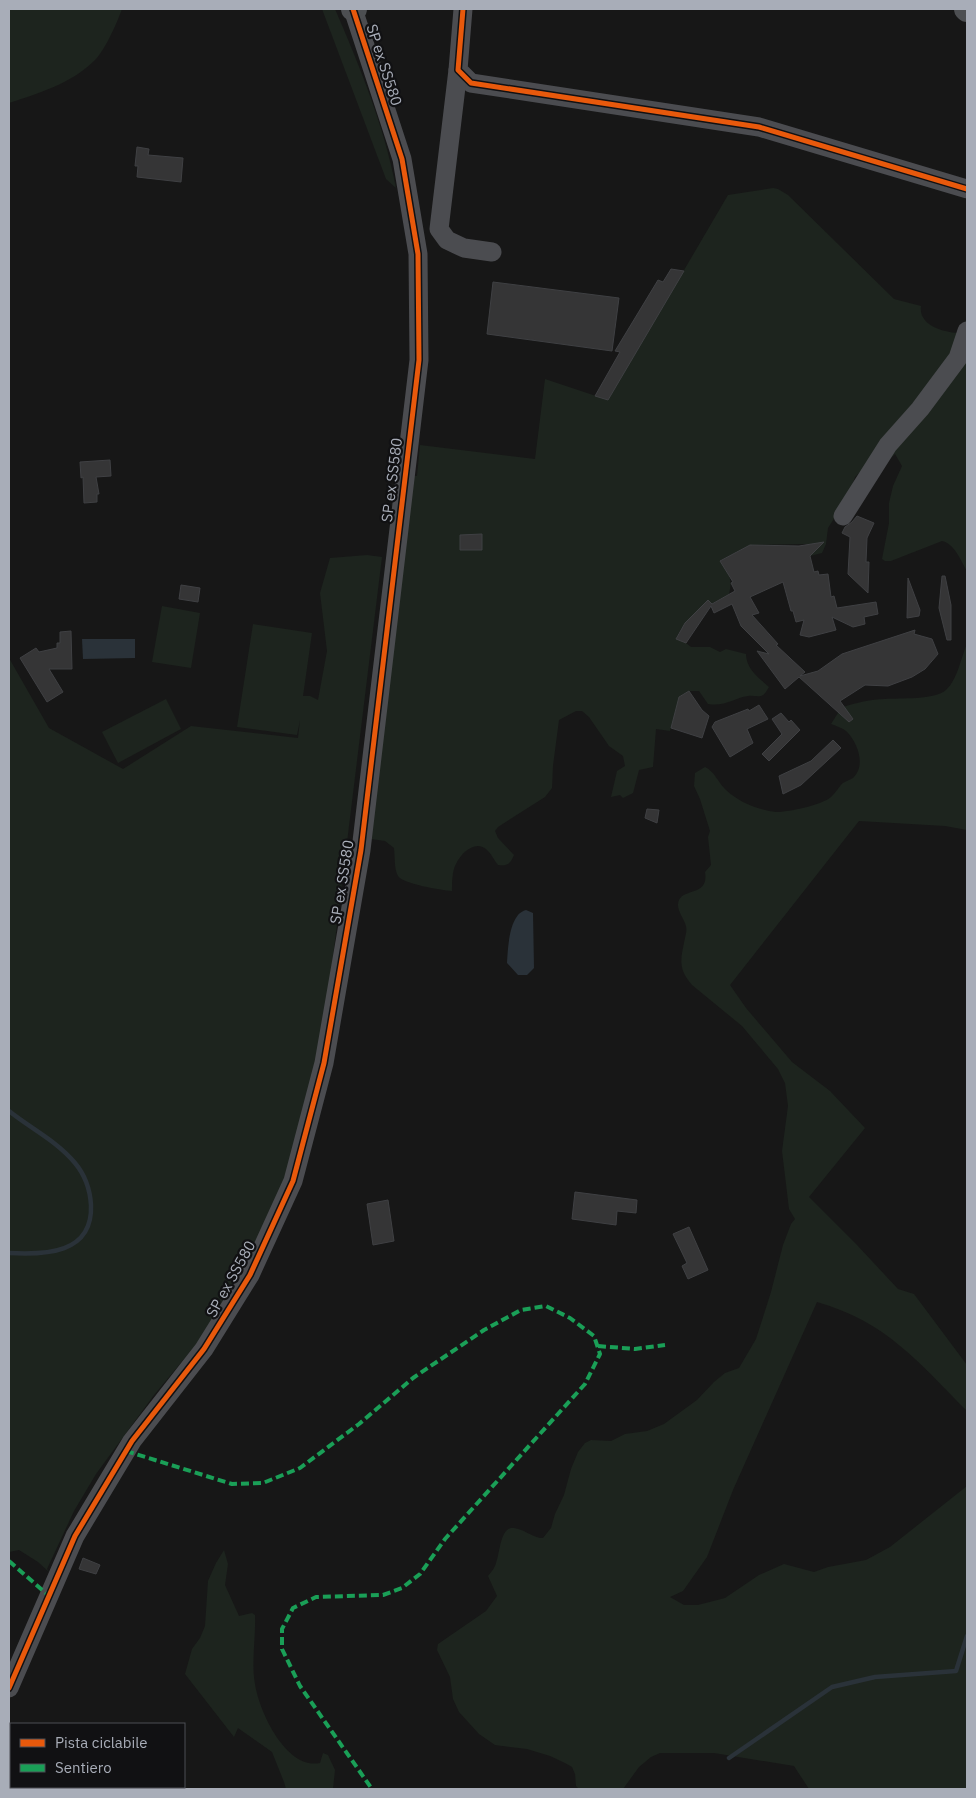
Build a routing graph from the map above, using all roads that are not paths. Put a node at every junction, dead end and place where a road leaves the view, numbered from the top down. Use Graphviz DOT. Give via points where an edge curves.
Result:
graph roads {
  1 [pos="354,9"];
  2 [pos="462,9"];
  3 [pos="458,70"];
  4 [pos="967,189"];
  5 [pos="492,252"];
  6 [pos="967,332"];
  7 [pos="843,516"];
  8 [pos="9,1688"];
  1 -- 8 [label="street, SP ex SS580" via="402,159 418,254 419,360 361,850 324,1064 293,1181 250,1275 204,1349 132,1442 76,1536"];
  2 -- 3 [label="street"];
  3 -- 4 [label="street" via="471,83 759,127"];
  3 -- 5 [label="street" via="439,229 447,240 464,248"];
  6 -- 7 [label="street" via="958,358 888,446"];
}
